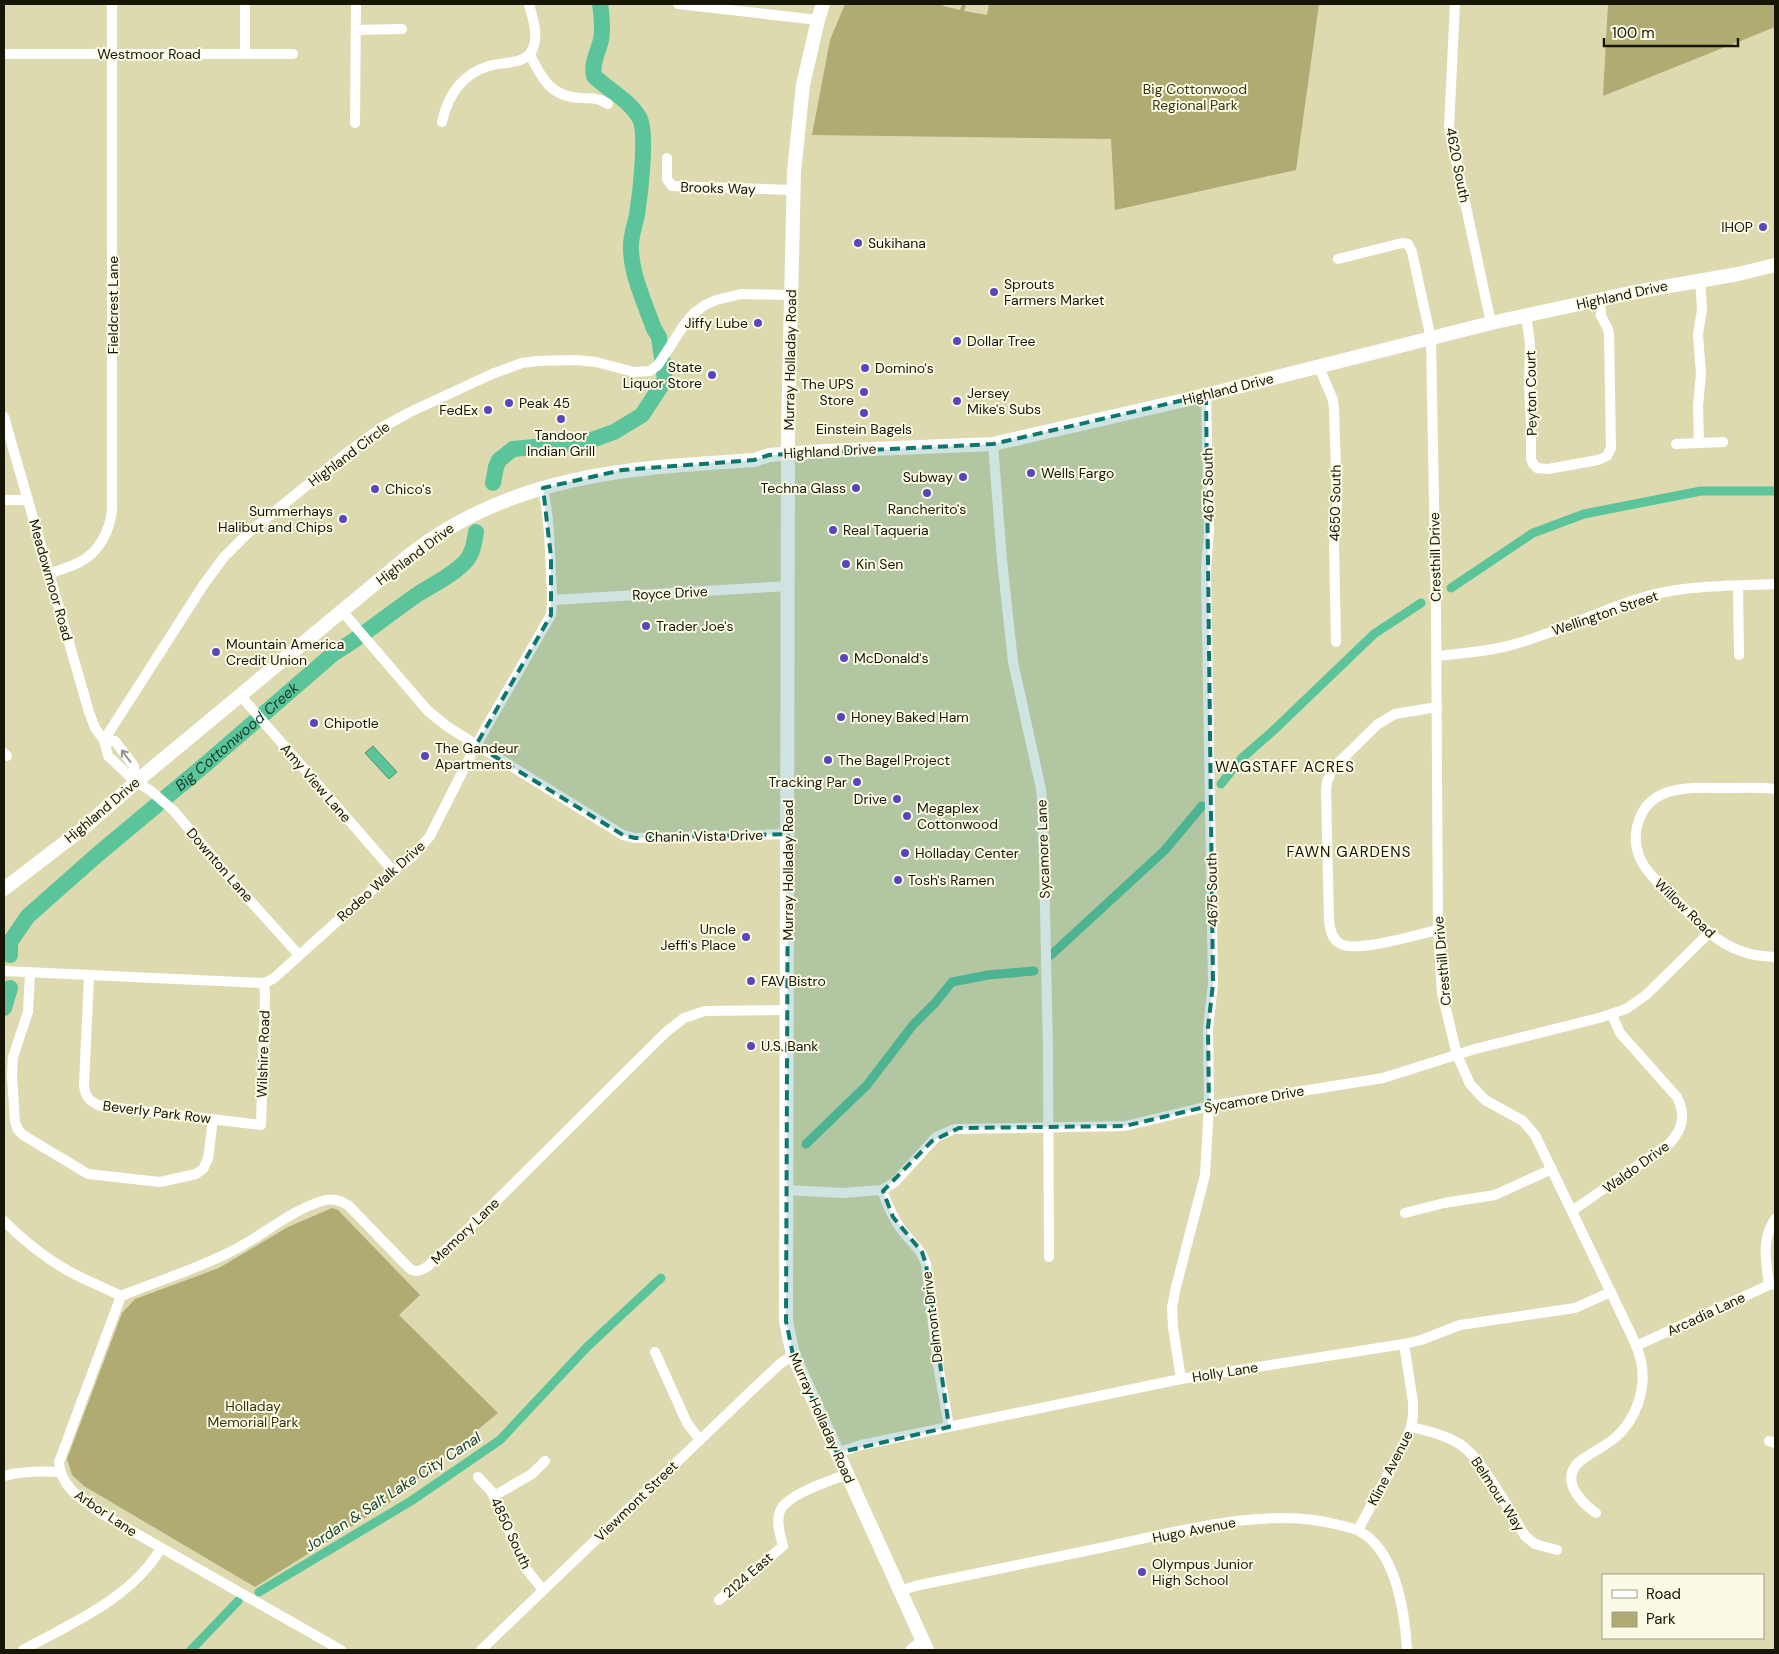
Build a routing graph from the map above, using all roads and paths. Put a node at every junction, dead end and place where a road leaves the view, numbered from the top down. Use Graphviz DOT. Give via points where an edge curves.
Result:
graph roads {
  1 [pos="112,4"];
  2 [pos="245,4"];
  3 [pos="356,4"];
  4 [pos="529,4"];
  5 [pos="678,4"];
  6 [pos="823,4"];
  7 [pos="1455,4"];
  8 [pos="818,20"];
  9 [pos="402,29"];
  10 [pos="356,30"];
  11 [pos="4,54"];
  12 [pos="112,54"];
  13 [pos="245,54"];
  14 [pos="294,54"];
  15 [pos="530,55"];
  16 [pos="608,104"];
  17 [pos="442,122"];
  18 [pos="355,123"];
  19 [pos="667,158"];
  20 [pos="793,190"];
  21 [pos="1338,259"];
  22 [pos="1775,265"];
  23 [pos="1700,279"];
  24 [pos="792,295"];
  25 [pos="1600,300"];
  26 [pos="1526,315"];
  27 [pos="1491,323"];
  28 [pos="1431,339"];
  29 [pos="1319,367"];
  30 [pos="1206,395"];
  31 [pos="4,417"];
  32 [pos="1723,442"];
  33 [pos="1699,443"];
  34 [pos="993,444"];
  35 [pos="1676,444"];
  36 [pos="789,454"];
  37 [pos="543,488"];
  38 [pos="4,500"];
  39 [pos="28,500"];
  40 [pos="50,574"];
  41 [pos="1775,584"];
  42 [pos="789,586"];
  43 [pos="1738,586"];
  44 [pos="552,600"];
  45 [pos="342,611"];
  46 [pos="1336,642"];
  47 [pos="1436,656"];
  48 [pos="1739,656"];
  49 [pos="240,695"];
  50 [pos="1437,707"];
  51 [pos="104,740"];
  52 [pos="476,745"];
  53 [pos="136,782"];
  54 [pos="1775,789"];
  55 [pos="788,834"];
  56 [pos="393,871"];
  57 [pos="4,890"];
  58 [pos="1438,930"];
  59 [pos="1708,933"];
  60 [pos="299,955"];
  61 [pos="1775,957"];
  62 [pos="4,971"];
  63 [pos="30,973"];
  64 [pos="89,976"];
  65 [pos="264,984"];
  66 [pos="787,1010"];
  67 [pos="1612,1015"];
  68 [pos="1457,1055"];
  69 [pos="1209,1106"];
  70 [pos="214,1119"];
  71 [pos="261,1125"];
  72 [pos="1048,1127"];
  73 [pos="1552,1169"];
  74 [pos="786,1190"];
  75 [pos="882,1190"];
  76 [pos="1572,1211"];
  77 [pos="1405,1213"];
  78 [pos="1775,1219"];
  79 [pos="4,1221"];
  80 [pos="1049,1257"];
  81 [pos="1772,1284"];
  82 [pos="1611,1292"];
  83 [pos="122,1296"];
  84 [pos="1404,1344"];
  85 [pos="1636,1346"];
  86 [pos="655,1352"];
  87 [pos="792,1355"];
  88 [pos="1182,1379"];
  89 [pos="949,1427"];
  90 [pos="1411,1427"];
  91 [pos="700,1440"];
  92 [pos="837,1453"];
  93 [pos="545,1461"];
  94 [pos="60,1472"];
  95 [pos="847,1474"];
  96 [pos="4,1476"];
  97 [pos="478,1477"];
  98 [pos="494,1496"];
  99 [pos="1596,1513"];
  100 [pos="1358,1530"];
  101 [pos="162,1548"];
  102 [pos="1557,1550"];
  103 [pos="543,1590"];
  104 [pos="900,1591"];
  105 [pos="719,1600"];
  106 [pos="924,1645"];
  107 [pos="24,1650"];
  108 [pos="341,1650"];
  109 [pos="481,1650"];
  110 [pos="910,1650"];
  111 [pos="1407,1650"];
  1 -- 12 [label="street, Fieldcrest Lane"];
  2 -- 13 [label="street"];
  3 -- 10 [label="street"];
  4 -- 15 [label="street" via="535,37"];
  5 -- 8 [label="street"];
  6 -- 8 [label="main road, Murray Holladay Road"];
  7 -- 27 [label="street, 4620 South" via="1450,128"];
  8 -- 20 [label="main road, Murray Holladay Road" via="803,85"];
  9 -- 10 [label="street"];
  10 -- 18 [label="street"];
  11 -- 12 [label="street, Westmoor Road"];
  12 -- 13 [label="street, Westmoor Road"];
  12 -- 40 [label="street, Fieldcrest Lane" via="111,521 102,541 90,555"];
  13 -- 14 [label="street, Westmoor Road"];
  15 -- 16 [label="street" via="544,81 553,90 568,97 595,98"];
  15 -- 17 [label="street" via="516,62 488,66 463,80 451,95"];
  19 -- 20 [label="street, Brooks Way" via="667,179 672,186"];
  20 -- 24 [label="main road, Murray Holladay Road"];
  21 -- 28 [label="street, Cresthill Drive" via="1408,244"];
  22 -- 23 [label="main road, Highland Drive"];
  23 -- 25 [label="main road, Highland Drive"];
  23 -- 33 [label="street"];
  24 -- 36 [label="main road, Murray Holladay Road"];
  24 -- 51 [label="street, Highland Circle" via="741,294 716,300 694,313 658,365 650,371 634,372 596,362 555,360 522,363 492,374 381,428 247,534 224,557"];
  25 -- 26 [label="main road, Highland Drive"];
  25 -- 26 [label="street, Peyton Court" via="1601,316 1610,340 1610,452 1598,460 1548,469 1537,468 1531,459 1530,344"];
  26 -- 27 [label="main road, Highland Drive"];
  27 -- 28 [label="main road, Highland Drive"];
  28 -- 29 [label="main road, Highland Drive"];
  28 -- 47 [label="street, Cresthill Drive"];
  29 -- 30 [label="main road, Highland Drive"];
  29 -- 46 [label="street, 4650 South" via="1334,410"];
  30 -- 34 [label="main road, Highland Drive"];
  30 -- 69 [label="street, 4675 South" via="1213,984 1208,1028"];
  31 -- 39 [label="street, Meadowmoor Road"];
  32 -- 33 [label="street"];
  33 -- 35 [label="street"];
  34 -- 36 [label="main road, Highland Drive"];
  34 -- 72 [label="street, Sycamore Lane" via="1013,662 1041,789"];
  36 -- 37 [label="main road, Highland Drive" via="754,460 622,470"];
  36 -- 42 [label="main road, Murray Holladay Road"];
  37 -- 44 [label="street, Rodeo Walk Drive" via="548,513"];
  37 -- 45 [label="main road, Highland Drive" via="490,506 455,523"];
  38 -- 39 [label="street"];
  39 -- 40 [label="street, Meadowmoor Road"];
  40 -- 51 [label="street, Meadowmoor Road" via="89,712"];
  41 -- 43 [label="street, Wellington Street"];
  42 -- 44 [label="street, Royce Drive"];
  42 -- 55 [label="main road, Murray Holladay Road"];
  43 -- 47 [label="street, Wellington Street" via="1693,588 1651,595 1509,646"];
  43 -- 48 [label="street"];
  44 -- 52 [label="street, Rodeo Walk Drive" via="548,621"];
  45 -- 49 [label="main road, Highland Drive"];
  45 -- 52 [label="street, Chanin Vista Drive" via="428,711"];
  47 -- 50 [label="street, Cresthill Drive"];
  49 -- 53 [label="main road, Highland Drive"];
  49 -- 56 [label="street, Amy View Lane"];
  50 -- 58 [label="street, Cresthill Drive"];
  50 -- 58 [label="street" via="1395,714 1378,724 1332,769 1326,790 1329,921 1334,938 1341,944 1358,948"];
  51 -- 53 [label="street, Meadowmoor Road" via="108,756"];
  53 -- 51 [label="street, Meadowmoor Road, one-way" via="134,766 115,741"];
  52 -- 55 [label="street, Chanin Vista Drive" via="623,835 635,838"];
  52 -- 56 [label="street, Rodeo Walk Drive" via="430,836 412,857"];
  53 -- 57 [label="main road, Highland Drive"];
  53 -- 60 [label="street, Downton Lane" via="174,811"];
  54 -- 59 [label="street, Willow Road" via="1688,788 1668,791 1653,800 1641,815 1636,832 1637,850 1643,865"];
  55 -- 66 [label="main road, Murray Holladay Road"];
  56 -- 60 [label="street, Rodeo Walk Drive"];
  58 -- 68 [label="street, Cresthill Drive" via="1442,992"];
  59 -- 61 [label="street, Willow Road" via="1741,952"];
  59 -- 67 [label="street, Sycamore Drive" via="1646,995"];
  60 -- 65 [label="street, Rodeo Walk Drive"];
  62 -- 63 [label="street"];
  63 -- 64 [label="street"];
  63 -- 70 [label="street" via="28,1012 12,1068 14,1118 23,1135 88,1174 156,1182 196,1174 203,1169 208,1159"];
  64 -- 65 [label="street"];
  64 -- 70 [label="street, Beverly Park Row" via="84,1085 89,1100 101,1106"];
  65 -- 71 [label="street, Wilshire Road"];
  66 -- 74 [label="main road, Murray Holladay Road"];
  66 -- 83 [label="street, Memory Lane" via="705,1010 678,1022 470,1227 419,1271 408,1268 348,1206 330,1200 290,1216 232,1252"];
  67 -- 68 [label="street, Sycamore Drive"];
  67 -- 76 [label="street, Waldo Drive" via="1620,1033 1677,1097 1682,1108 1682,1123 1670,1143"];
  68 -- 69 [label="street, Sycamore Drive" via="1383,1078"];
  68 -- 73 [label="street, Cresthill Drive" via="1470,1084 1486,1100 1528,1125"];
  69 -- 72 [label="street, Sycamore Drive" via="1125,1126"];
  69 -- 88 [label="street, 4675 South" via="1205,1180 1172,1307"];
  70 -- 71 [label="street, Beverly Park Row"];
  72 -- 75 [label="street, Sycamore Drive" via="949,1130 932,1141 895,1182"];
  72 -- 80 [label="street, Sycamore Lane"];
  73 -- 76 [label="street, Cresthill Drive"];
  73 -- 77 [label="street" via="1495,1195"];
  74 -- 75 [label="street" via="842,1193"];
  74 -- 87 [label="main road, Murray Holladay Road" via="786,1321"];
  75 -- 89 [label="street, Delmont Drive" via="893,1217 922,1252 926,1264"];
  76 -- 82 [label="street, Cresthill Drive"];
  78 -- 81 [label="street" via="1764,1248"];
  79 -- 83 [label="street" via="59,1265"];
  81 -- 85 [label="street, Arcadia Lane"];
  82 -- 84 [label="street, Holly Lane" via="1575,1308 1460,1326"];
  82 -- 85 [label="street, Cresthill Drive"];
  83 -- 94 [label="street" via="59,1462"];
  84 -- 88 [label="street, Holly Lane"];
  84 -- 90 [label="street, Kline Avenue" via="1413,1402"];
  85 -- 99 [label="street, Cresthill Drive" via="1643,1376 1635,1411 1619,1433 1579,1462 1572,1474 1575,1494"];
  86 -- 91 [label="street" via="687,1423"];
  87 -- 91 [label="street, Viewmont Street"];
  87 -- 92 [label="main road, Murray Holladay Road"];
  88 -- 89 [label="street, Holly Lane"];
  89 -- 92 [label="street, Holly Lane"];
  90 -- 100 [label="street, Kline Avenue"];
  90 -- 102 [label="street, Belmour Way" via="1434,1432 1474,1456 1525,1536 1535,1544"];
  91 -- 103 [label="street, Viewmont Street"];
  92 -- 95 [label="main road, Murray Holladay Road"];
  93 -- 98 [label="street" via="532,1474"];
  94 -- 96 [label="street"];
  94 -- 101 [label="street, Arbor Lane" via="71,1490 102,1514"];
  95 -- 104 [label="main road, Murray Holladay Road"];
  95 -- 105 [label="street, 2124 East" via="786,1503 779,1518 783,1546"];
  97 -- 98 [label="street, 4850 South"];
  98 -- 103 [label="street, 4850 South" via="527,1570"];
  100 -- 104 [label="street, Hugo Avenue" via="1305,1519 1242,1521"];
  100 -- 111 [label="street, Hugo Avenue" via="1382,1554 1392,1571 1406,1626"];
  101 -- 107 [label="street" via="143,1573 108,1602"];
  101 -- 108 [label="street, Arbor Lane"];
  103 -- 109 [label="street, Viewmont Street"];
  104 -- 106 [label="main road, Murray Holladay Road"];
  106 -- 110 [label="street"];
}
